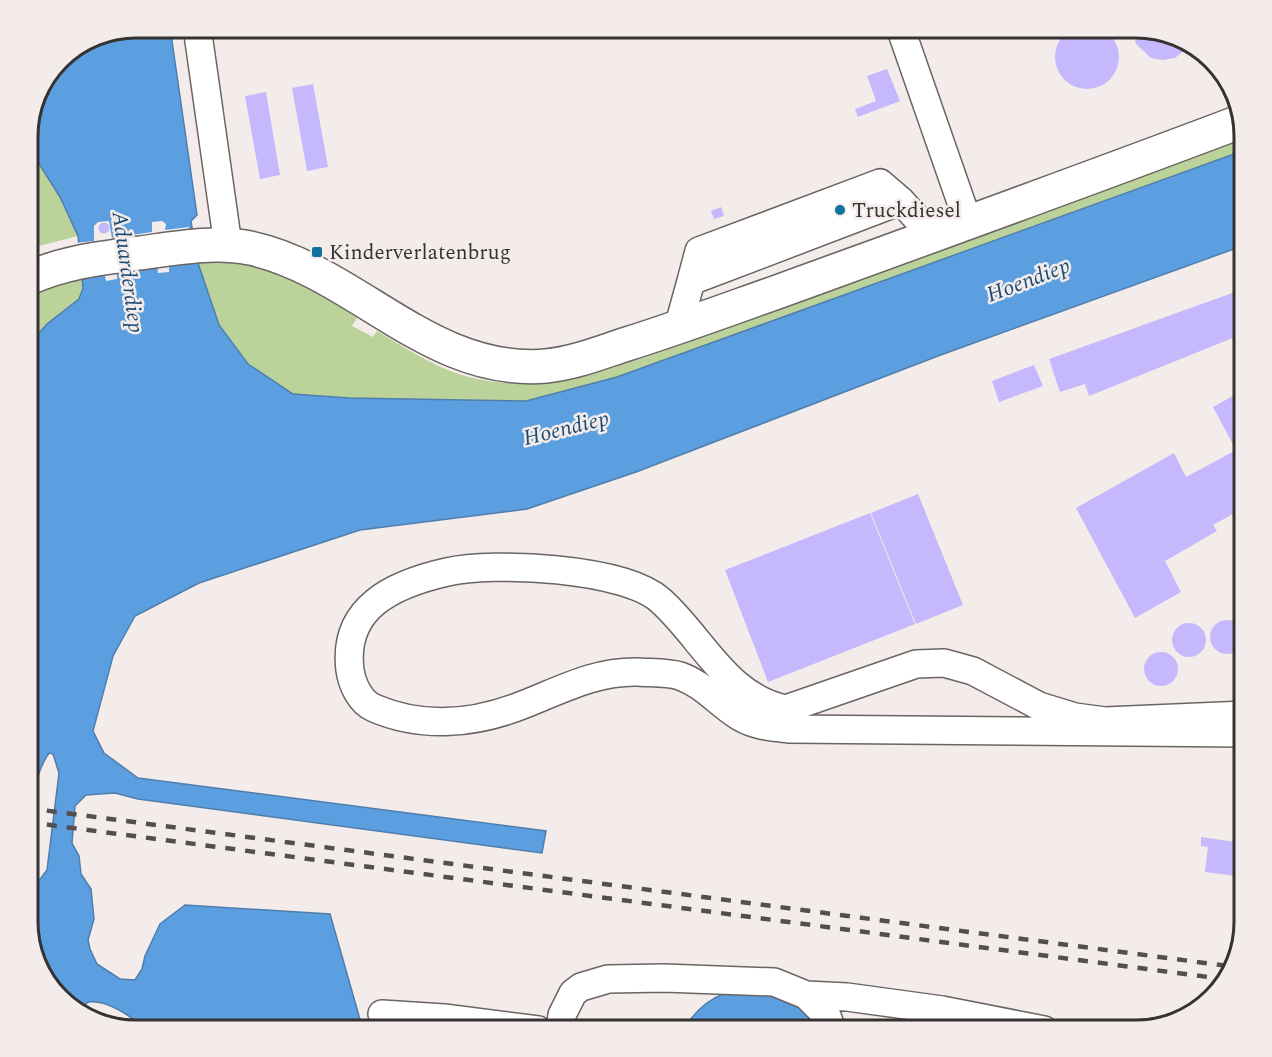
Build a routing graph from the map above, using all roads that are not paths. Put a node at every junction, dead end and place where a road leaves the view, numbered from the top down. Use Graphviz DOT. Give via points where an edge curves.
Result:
graph roads {
  1 [pos="198,38"];
  2 [pos="904,38"];
  3 [pos="1233,124"];
  4 [pos="968,222"];
  5 [pos="932,236"];
  6 [pos="215,245"];
  7 [pos="38,274"];
  8 [pos="678,328"];
  9 [pos="1234,715"];
  10 [pos="1234,733"];
  11 [pos="806,995"];
  12 [pos="382,1014"];
  13 [pos="466,1020"];
  14 [pos="561,1020"];
  15 [pos="828,1020"];
  16 [pos="993,1020"];
  1 -- 6 [label="lane"];
  2 -- 4 [label="lane"];
  3 -- 4 [label="main road"];
  4 -- 5 [label="main road"];
  5 -- 8 [label="main road"];
  5 -- 8 [label="lane" via="901,201 691,281"];
  6 -- 7 [label="main road" via="78,262"];
  6 -- 8 [label="main road" via="251,249 292,262 446,349 490,363 570,363"];
  9 -- 10 [label="lane" via="1105,721 1075,717 1039,706 973,671 944,663 916,664 786,709 764,704 745,692 658,598 627,583 515,567 448,572 393,590 369,606 352,631 348,654 352,682 368,706 399,719 456,722 492,716 583,679 639,672 679,676 708,691 741,718 762,726 789,729"];
  11 -- 14 [label="lane" via="774,982 608,979 573,993"];
  11 -- 15 [label="lane"];
  11 -- 16 [label="lane" via="847,996"];
  12 -- 13 [label="lane"];
}
